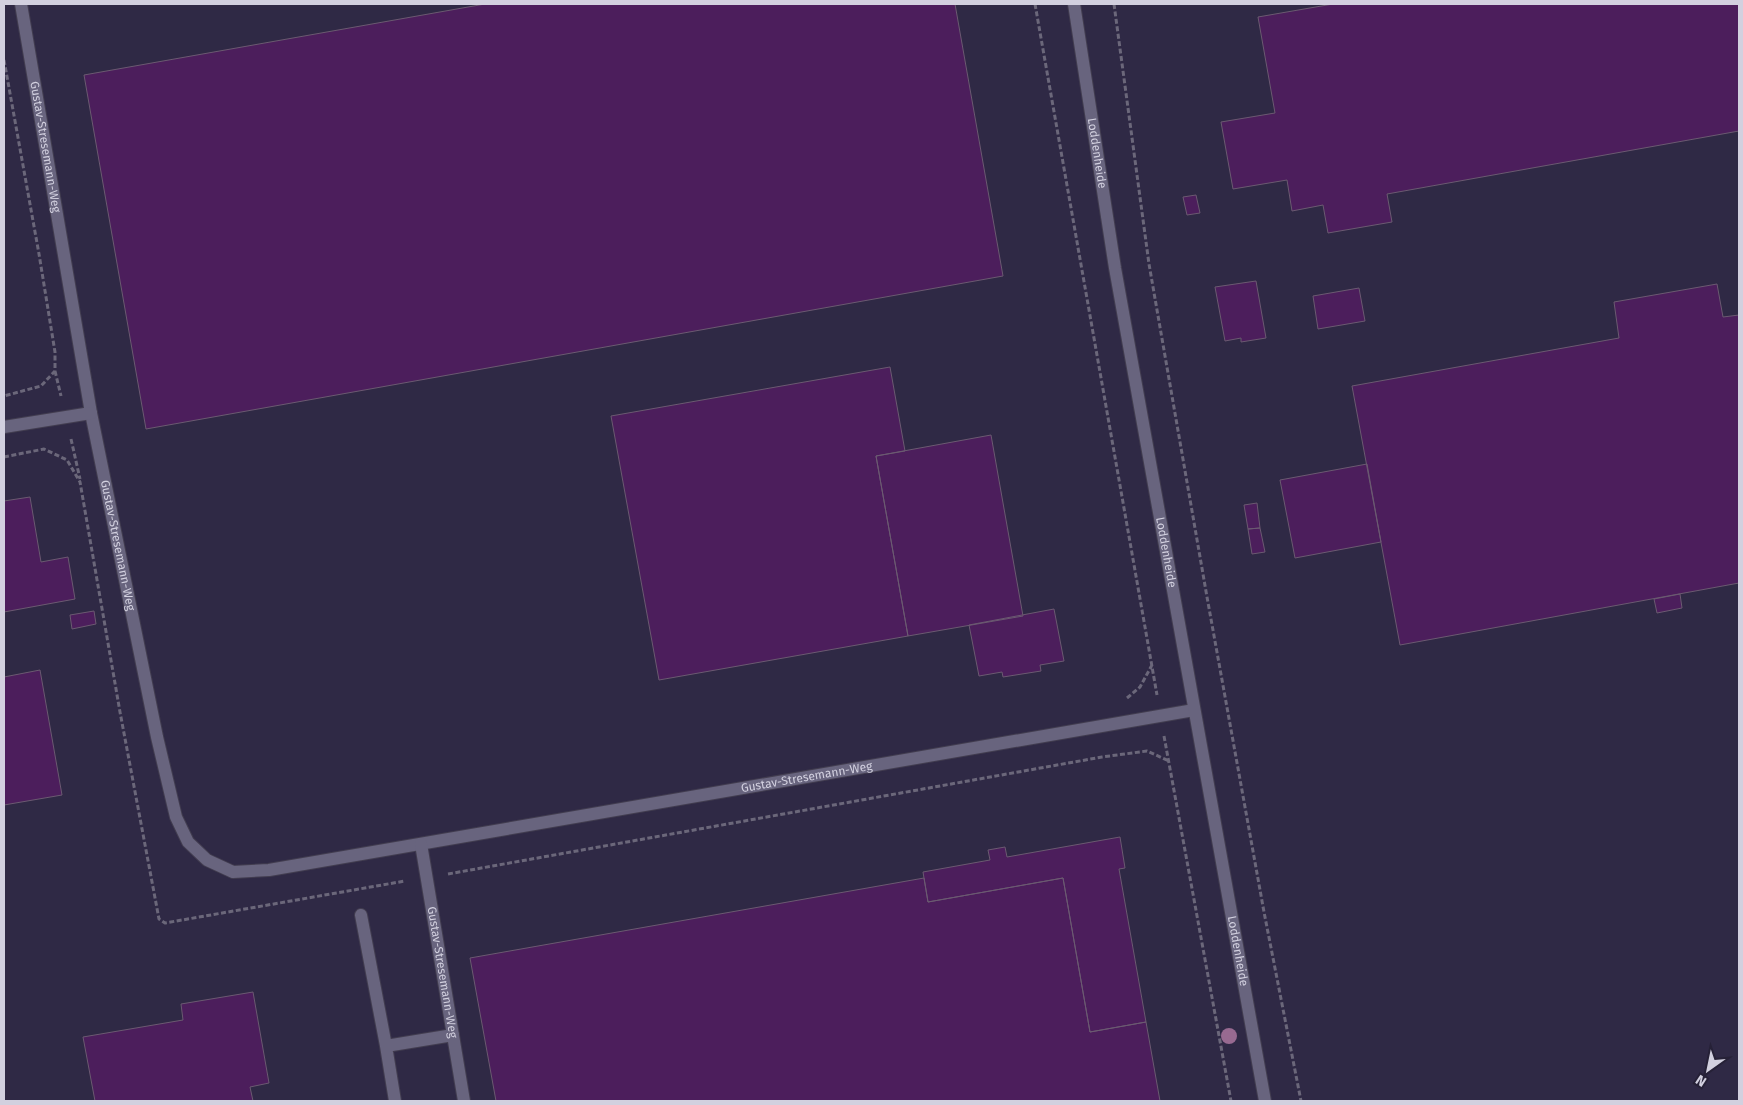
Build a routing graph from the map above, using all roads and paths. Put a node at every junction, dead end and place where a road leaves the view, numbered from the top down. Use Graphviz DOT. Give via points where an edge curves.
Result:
graph roads {
  1 [pos="21,4"];
  2 [pos="1036,4"];
  3 [pos="1074,4"];
  4 [pos="1114,4"];
  5 [pos="4,60"];
  6 [pos="55,371"];
  7 [pos="4,396"];
  8 [pos="61,400"];
  9 [pos="91,413"];
  10 [pos="4,427"];
  11 [pos="70,437"];
  12 [pos="4,457"];
  13 [pos="80,482"];
  14 [pos="1152,665"];
  15 [pos="1120,701"];
  16 [pos="1194,710"];
  17 [pos="1160,715"];
  18 [pos="1169,761"];
  19 [pos="420,844"];
  20 [pos="426,878"];
  21 [pos="361,915"];
  22 [pos="453,1035"];
  23 [pos="386,1046"];
  24 [pos="395,1101"];
  25 [pos="464,1101"];
  26 [pos="1231,1101"];
  27 [pos="1265,1101"];
  28 [pos="1301,1101"];
  1 -- 9 [label="street, Gustav-Stresemann-Weg"];
  2 -- 14 [label="path"];
  3 -- 16 [label="street, Loddenheide" via="1115,268"];
  4 -- 28 [label="path" via="1149,264"];
  5 -- 6 [label="path" via="55,352"];
  6 -- 7 [label="path" via="41,386"];
  6 -- 8 [label="path"];
  9 -- 10 [label="street"];
  9 -- 19 [label="street, Gustav-Stresemann-Weg" via="157,737 176,817 188,842 207,860 233,872 269,870"];
  11 -- 13 [label="path"];
  12 -- 13 [label="path" via="44,449 66,460"];
  13 -- 20 [label="path" via="159,919 165,923"];
  14 -- 15 [label="path" via="1140,687"];
  14 -- 17 [label="path"];
  16 -- 17 [label="street, Gustav-Stresemann-Weg"];
  16 -- 27 [label="street, Loddenheide"];
  17 -- 18 [label="path"];
  17 -- 19 [label="street, Gustav-Stresemann-Weg"];
  18 -- 20 [label="path" via="1147,751 1102,757"];
  18 -- 26 [label="path"];
  19 -- 20 [label="street, Gustav-Stresemann-Weg"];
  20 -- 22 [label="street, Gustav-Stresemann-Weg"];
  21 -- 23 [label="street"];
  22 -- 23 [label="street"];
  22 -- 25 [label="street, Gustav-Stresemann-Weg"];
  23 -- 24 [label="street"];
}
